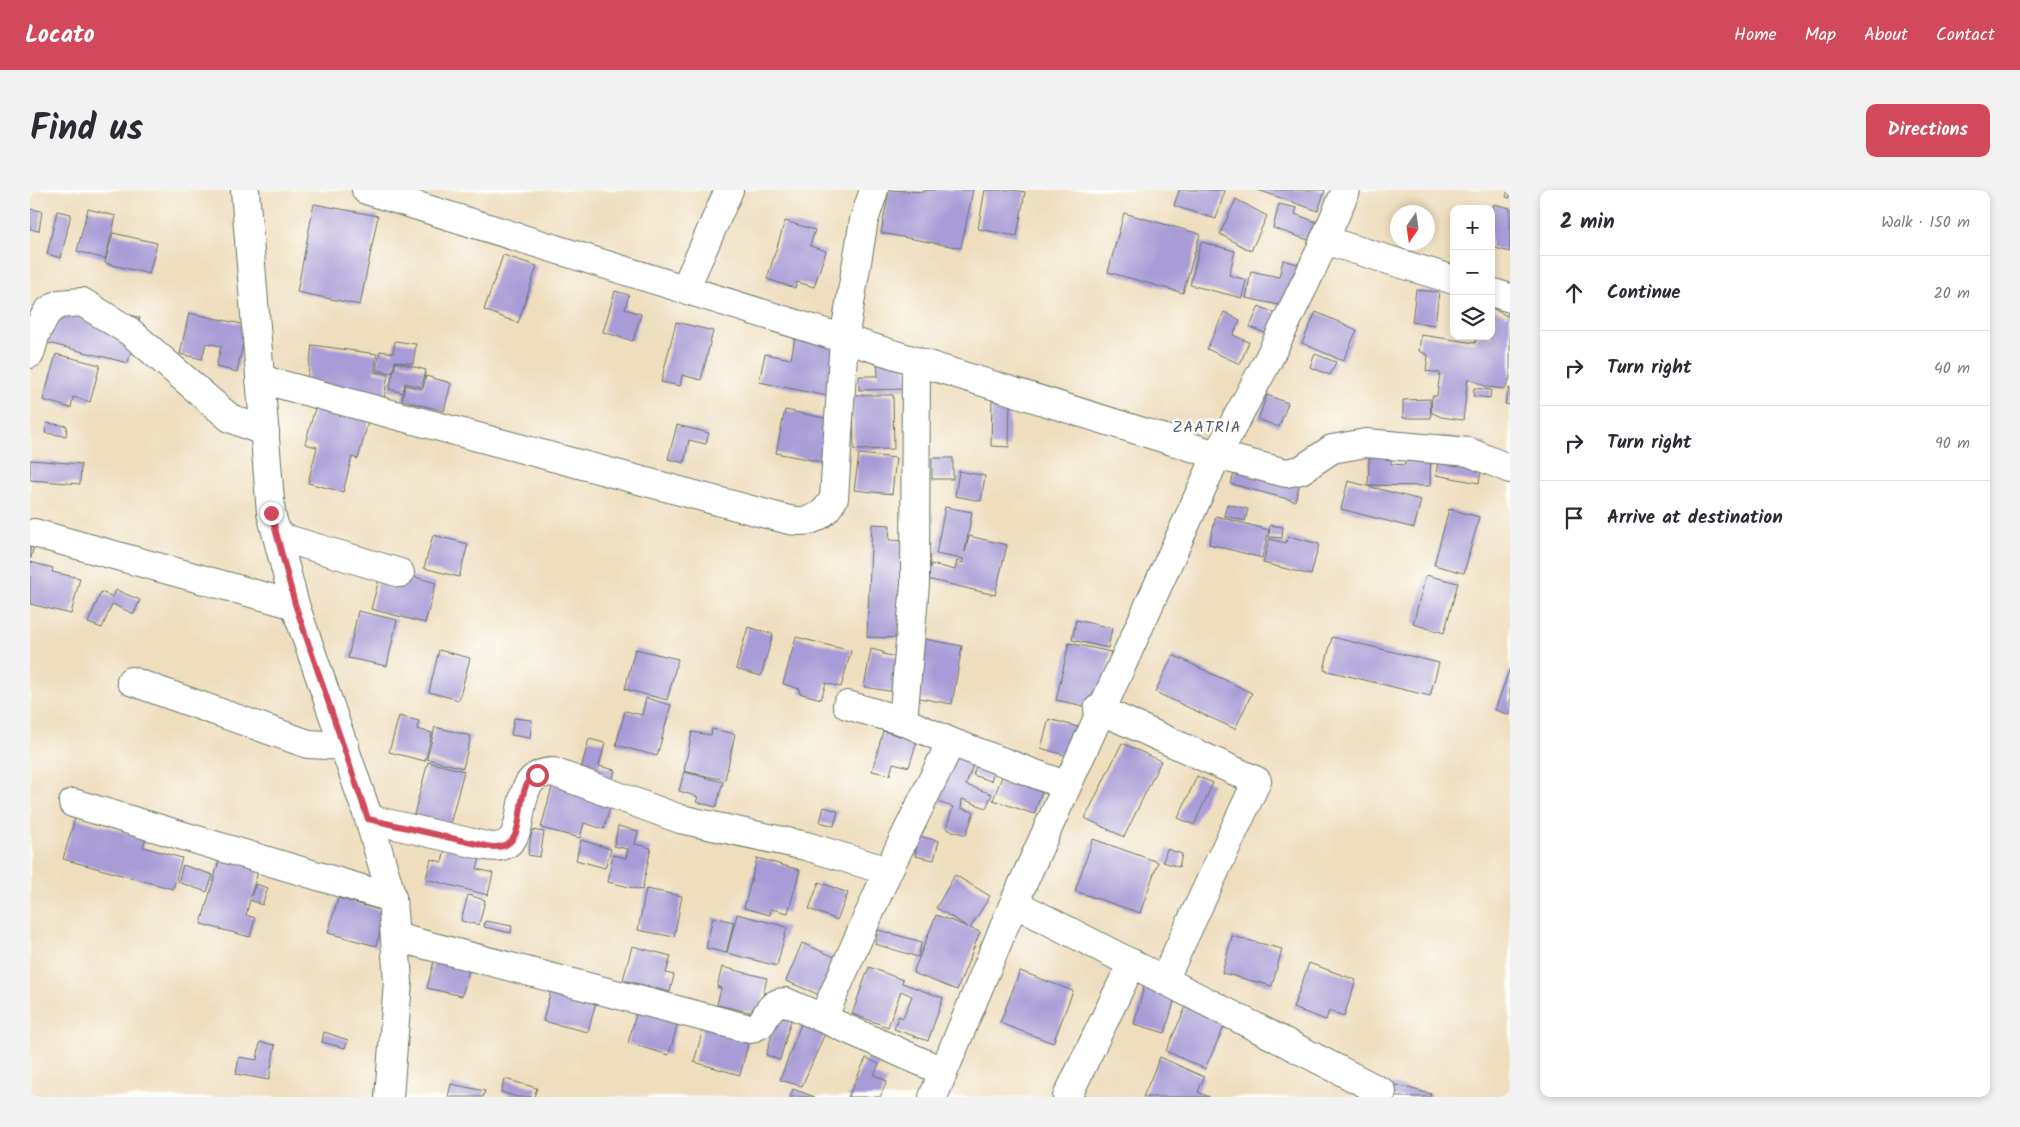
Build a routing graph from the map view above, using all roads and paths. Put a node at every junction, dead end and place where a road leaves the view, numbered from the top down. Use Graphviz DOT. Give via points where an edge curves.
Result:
graph roads {
  1 [pos="245,190"];
  2 [pos="366,190"];
  3 [pos="729,190"];
  4 [pos="874,190"];
  5 [pos="1346,190"];
  6 [pos="1324,240"];
  7 [pos="1450,279"];
  8 [pos="685,290"];
  9 [pos="1495,293"];
  10 [pos="1510,298"];
  11 [pos="844,339"];
  12 [pos="30,354"];
  13 [pos="916,361"];
  14 [pos="260,379"];
  15 [pos="265,432"];
  16 [pos="1217,455"];
  17 [pos="1510,469"];
  18 [pos="34,533"];
  19 [pos="277,536"];
  20 [pos="400,573"];
  21 [pos="295,604"];
  22 [pos="131,681"];
  23 [pos="847,705"];
  24 [pos="1100,710"];
  25 [pos="903,721"];
  26 [pos="951,742"];
  27 [pos="345,746"];
  28 [pos="1067,786"];
  29 [pos="73,803"];
  30 [pos="368,819"];
  31 [pos="888,871"];
  32 [pos="392,898"];
  33 [pos="1014,903"];
  34 [pos="395,937"];
  35 [pos="1132,964"];
  36 [pos="1164,980"];
  37 [pos="823,1018"];
  38 [pos="942,1071"];
  39 [pos="1382,1092"];
  40 [pos="389,1097"];
  41 [pos="933,1097"];
  42 [pos="1067,1097"];
  1 -- 14 [label="street"];
  2 -- 8 [label="street"];
  3 -- 8 [label="street"];
  4 -- 11 [label="street" via="864,220"];
  5 -- 6 [label="street"];
  6 -- 7 [label="street"];
  6 -- 16 [label="street" via="1267,362"];
  8 -- 11 [label="street"];
  9 -- 10 [label="street"];
  11 -- 13 [label="street"];
  11 -- 14 [label="street" via="834,498 821,516 800,522"];
  12 -- 15 [label="street" via="47,312 58,304 82,302 129,331 230,418"];
  13 -- 16 [label="street"];
  13 -- 25 [label="street" via="915,584"];
  14 -- 15 [label="street"];
  15 -- 19 [label="street" via="271,513"];
  16 -- 17 [label="street" via="1286,473 1301,470 1332,450 1366,443 1469,452"];
  16 -- 24 [label="street"];
  18 -- 21 [label="street"];
  19 -- 20 [label="street"];
  19 -- 21 [label="street"];
  21 -- 27 [label="street"];
  22 -- 27 [label="street" via="308,744"];
  23 -- 25 [label="street"];
  24 -- 28 [label="street"];
  24 -- 36 [label="street" via="1257,781"];
  25 -- 26 [label="street"];
  26 -- 28 [label="street"];
  26 -- 31 [label="street"];
  27 -- 30 [label="street"];
  28 -- 33 [label="street"];
  29 -- 32 [label="street"];
  30 -- 31 [label="street" via="486,846 503,846 516,835 526,787 537,775 553,772 680,819 806,846"];
  30 -- 32 [label="street"];
  31 -- 37 [label="street"];
  32 -- 34 [label="street"];
  33 -- 35 [label="street"];
  33 -- 38 [label="street"];
  34 -- 37 [label="street" via="750,1029 761,1024 768,1009 779,1002"];
  34 -- 40 [label="street" via="398,982"];
  35 -- 36 [label="street"];
  35 -- 42 [label="street"];
  36 -- 39 [label="street"];
  37 -- 38 [label="street"];
  38 -- 41 [label="street"];
}
